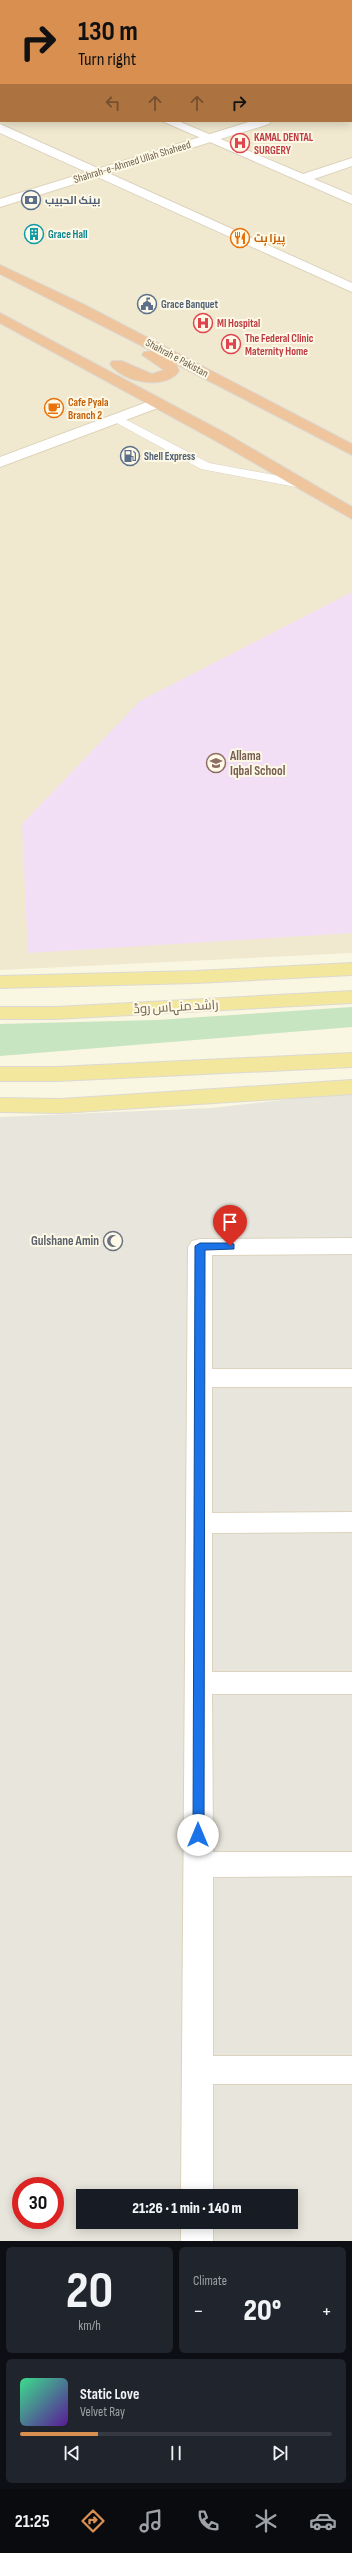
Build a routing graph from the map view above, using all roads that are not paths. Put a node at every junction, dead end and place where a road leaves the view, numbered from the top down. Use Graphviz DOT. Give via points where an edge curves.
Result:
graph roads {
  1 [pos="170,122"];
  2 [pos="262,122"];
  3 [pos="0,128"];
  4 [pos="208,139"];
  5 [pos="352,162"];
  6 [pos="98,173"];
  7 [pos="302,179"];
  8 [pos="352,200"];
  9 [pos="0,203"];
  10 [pos="0,269"];
  11 [pos="352,288"];
  12 [pos="80,308"];
  13 [pos="0,312"];
  14 [pos="0,317"];
  15 [pos="158,403"];
  16 [pos="117,419"];
  17 [pos="352,450"];
  18 [pos="0,462"];
  19 [pos="306,485"];
  20 [pos="352,501"];
  21 [pos="352,514"];
  22 [pos="352,969"];
  23 [pos="0,982"];
  24 [pos="352,996"];
  25 [pos="0,1013"];
  26 [pos="345,1061"];
  27 [pos="0,1074"];
  28 [pos="352,1087"];
  29 [pos="0,1105"];
  30 [pos="352,1246"];
  31 [pos="200,1378"];
  32 [pos="352,1378"];
  33 [pos="352,1522"];
  34 [pos="199,1523"];
  35 [pos="199,1683"];
  36 [pos="352,1683"];
  37 [pos="352,1864"];
  38 [pos="198,1865"];
  39 [pos="198,2070"];
  40 [pos="352,2070"];
  41 [pos="197,2189"];
  42 [pos="197,2229"];
  43 [pos="197,2241"];
  1 -- 4 [label="street"];
  2 -- 4 [label="street, Shahrah-e-Ahmed Ullah Shaheed"];
  3 -- 6 [label="street"];
  4 -- 6 [label="street, Shahrah-e-Ahmed Ullah Shaheed"];
  4 -- 7 [label="street"];
  5 -- 7 [label="street"];
  6 -- 9 [label="street, Shahrah-e-Ahmed Ullah Shaheed"];
  6 -- 11 [label="street"];
  7 -- 8 [label="street"];
  10 -- 12 [label="highway, Shahrah e Pakistan"];
  12 -- 13 [label="highway" via="95,325 170,366 172,371 160,378 140,376 48,329"];
  12 -- 17 [label="highway, Shahrah e Pakistan"];
  14 -- 15 [label="highway"];
  15 -- 16 [label="street"];
  15 -- 19 [label="highway"];
  16 -- 18 [label="street"];
  16 -- 19 [label="lane" via="205,466"];
  19 -- 20 [label="highway"];
  19 -- 21 [label="highway"];
  22 -- 23 [label="main road" via="195,977"];
  24 -- 25 [label="main road, راشد منہاس روڈ" via="318,1000 56,1013"];
  26 -- 27 [label="main road" via="57,1074"];
  28 -- 29 [label="main road" via="60,1106"];
  30 -- 31 [label="street" via="200,1246"];
  31 -- 32 [label="street"];
  31 -- 34 [label="street"];
  33 -- 34 [label="street"];
  34 -- 35 [label="street"];
  35 -- 36 [label="street"];
  35 -- 38 [label="street"];
  37 -- 38 [label="street"];
  38 -- 39 [label="street"];
  39 -- 40 [label="street"];
  39 -- 41 [label="street"];
  42 -- 43 [label="street"];
}
